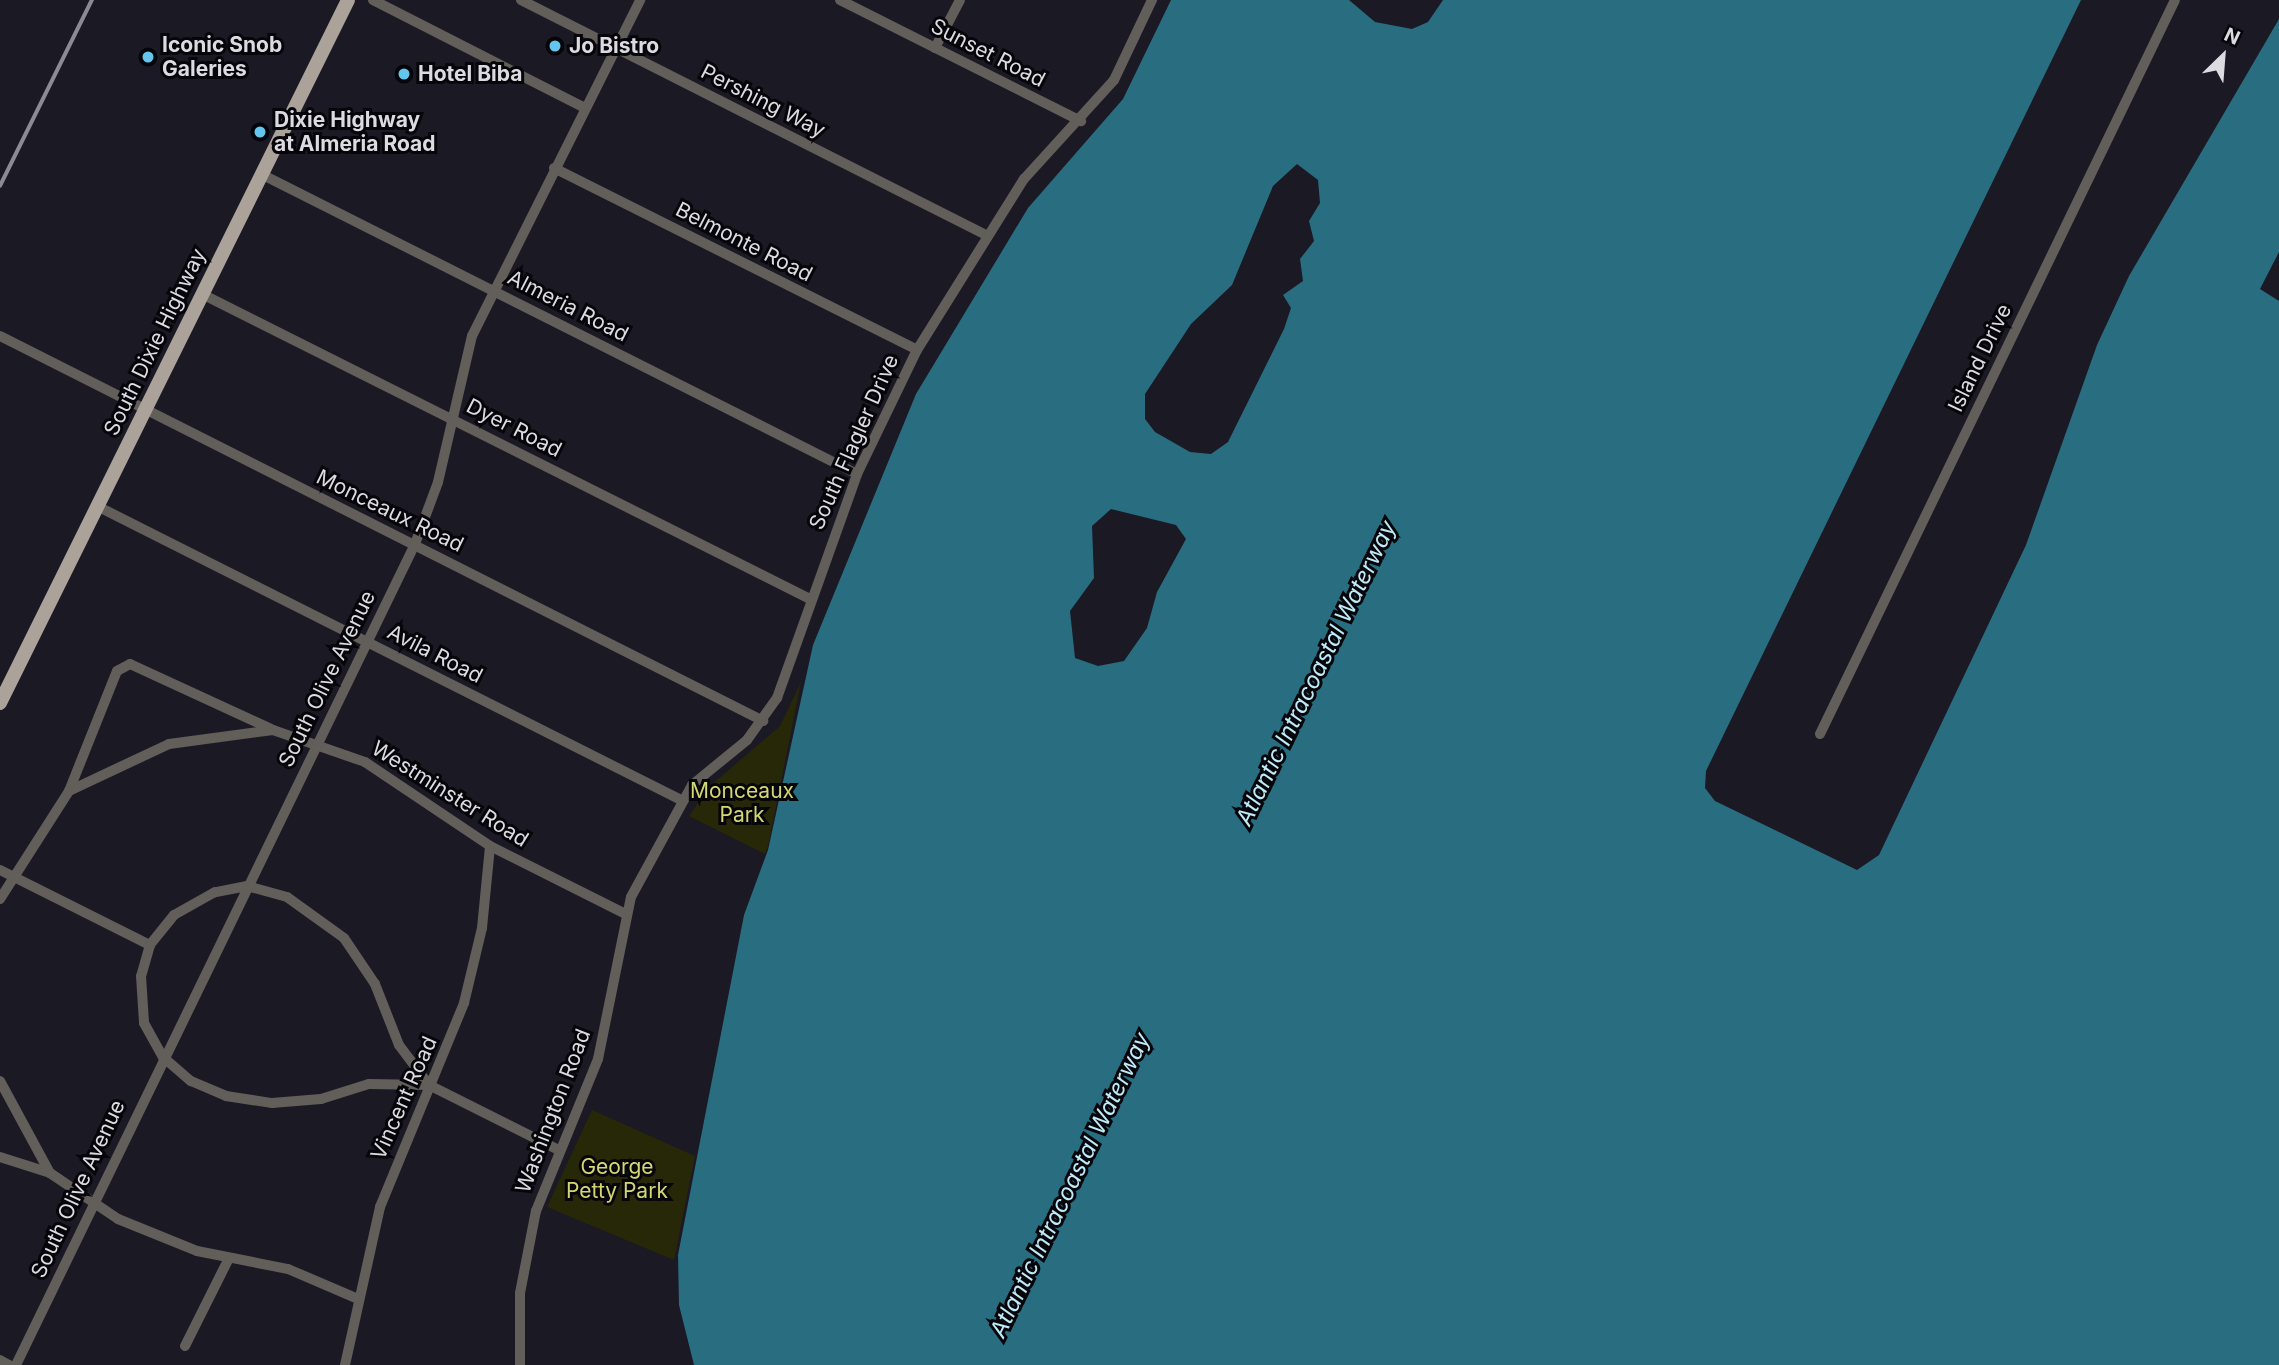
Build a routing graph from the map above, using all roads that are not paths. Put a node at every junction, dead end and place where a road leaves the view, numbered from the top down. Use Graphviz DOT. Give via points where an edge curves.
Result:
graph roads {
  1 [pos="348,0"];
  2 [pos="373,0"];
  3 [pos="521,0"];
  4 [pos="640,0"];
  5 [pos="840,0"];
  6 [pos="960,0"];
  7 [pos="1152,0"];
  8 [pos="2175,0"];
  9 [pos="615,48"];
  10 [pos="935,48"];
  11 [pos="585,107"];
  12 [pos="1081,121"];
  13 [pos="554,168"];
  14 [pos="261,174"];
  15 [pos="988,236"];
  16 [pos="494,290"];
  17 [pos="202,294"];
  18 [pos="0,336"];
  19 [pos="917,351"];
  20 [pos="145,410"];
  21 [pos="451,418"];
  22 [pos="858,474"];
  23 [pos="97,506"];
  24 [pos="415,544"];
  25 [pos="808,598"];
  26 [pos="367,641"];
  27 [pos="0,703"];
  28 [pos="764,721"];
  29 [pos="273,730"];
  30 [pos="1820,734"];
  31 [pos="317,743"];
  32 [pos="69,791"];
  33 [pos="681,800"];
  34 [pos="490,846"];
  35 [pos="0,870"];
  36 [pos="12,876"];
  37 [pos="247,886"];
  38 [pos="0,899"];
  39 [pos="624,913"];
  40 [pos="150,945"];
  41 [pos="163,1057"];
  42 [pos="0,1081"];
  43 [pos="429,1084"];
  44 [pos="559,1150"];
  45 [pos="0,1157"];
  46 [pos="50,1173"];
  47 [pos="92,1200"];
  48 [pos="229,1258"];
  49 [pos="356,1298"];
  50 [pos="185,1346"];
  51 [pos="0,1360"];
  52 [pos="9,1365"];
  53 [pos="16,1365"];
  54 [pos="345,1365"];
  55 [pos="520,1365"];
  1 -- 14 [label="main road, South Dixie Highway"];
  2 -- 11 [label="street"];
  3 -- 9 [label="street, Pershing Way"];
  4 -- 9 [label="street, South Olive Avenue"];
  5 -- 10 [label="street, Sunset Road"];
  6 -- 10 [label="street"];
  7 -- 12 [label="street, South Flagler Drive" via="1129,55"];
  8 -- 30 [label="street, Island Drive"];
  9 -- 11 [label="street, South Olive Avenue"];
  9 -- 15 [label="street, Pershing Way"];
  10 -- 12 [label="street, Sunset Road"];
  11 -- 13 [label="street, South Olive Avenue"];
  12 -- 15 [label="street, South Flagler Drive" via="1024,179"];
  13 -- 16 [label="street, South Olive Avenue"];
  13 -- 19 [label="street, Belmonte Road"];
  14 -- 16 [label="street, Almeria Road"];
  14 -- 17 [label="main road, South Dixie Highway"];
  15 -- 19 [label="street, South Flagler Drive"];
  16 -- 21 [label="street, South Olive Avenue" via="466,352"];
  16 -- 22 [label="street, Almeria Road"];
  17 -- 20 [label="main road, South Dixie Highway"];
  17 -- 21 [label="street, Dyer Road"];
  18 -- 20 [label="street, Monceaux Road"];
  19 -- 22 [label="street, South Flagler Drive"];
  20 -- 23 [label="main road, South Dixie Highway"];
  20 -- 24 [label="street, Monceaux Road"];
  21 -- 24 [label="street, South Olive Avenue" via="435,492"];
  21 -- 25 [label="street, Dyer Road"];
  22 -- 25 [label="street, South Flagler Drive"];
  23 -- 26 [label="street, Avila Road"];
  23 -- 27 [label="main road, South Dixie Highway"];
  24 -- 26 [label="street, South Olive Avenue"];
  24 -- 28 [label="street, Monceaux Road"];
  25 -- 28 [label="street, South Flagler Drive" via="783,681"];
  26 -- 31 [label="street, South Olive Avenue"];
  26 -- 33 [label="street, Avila Road"];
  28 -- 33 [label="street, South Flagler Drive"];
  29 -- 31 [label="street, Westminster Road"];
  29 -- 32 [label="street, Westminster Road" via="169,744"];
  29 -- 32 [label="street" via="130,664 117,671"];
  31 -- 34 [label="street, Westminster Road" via="394,779"];
  31 -- 37 [label="street, South Olive Avenue"];
  32 -- 36 [label="street"];
  33 -- 39 [label="street, Washington Road"];
  34 -- 39 [label="street, Westminster Road"];
  34 -- 43 [label="street, Vincent Road" via="475,962 452,1041"];
  35 -- 36 [label="street"];
  36 -- 38 [label="street"];
  36 -- 40 [label="street"];
  37 -- 40 [label="street" via="187,905"];
  37 -- 41 [label="street, South Olive Avenue"];
  37 -- 43 [label="street" via="309,909 344,938 375,984 399,1045"];
  39 -- 44 [label="street, Washington Road" via="598,1059"];
  40 -- 41 [label="street" via="141,1007"];
  41 -- 43 [label="street" via="191,1081 248,1101 295,1102 369,1084"];
  41 -- 47 [label="street, South Olive Avenue"];
  42 -- 46 [label="street"];
  43 -- 44 [label="street"];
  43 -- 49 [label="street, Vincent Road" via="380,1207"];
  44 -- 55 [label="street, Washington Road" via="528,1248"];
  45 -- 46 [label="street"];
  46 -- 47 [label="street"];
  47 -- 48 [label="street" via="143,1232"];
  47 -- 53 [label="street, South Olive Avenue"];
  48 -- 49 [label="street" via="288,1269"];
  48 -- 50 [label="street"];
  49 -- 54 [label="street, Vincent Road"];
  51 -- 52 [label="street"];
}
